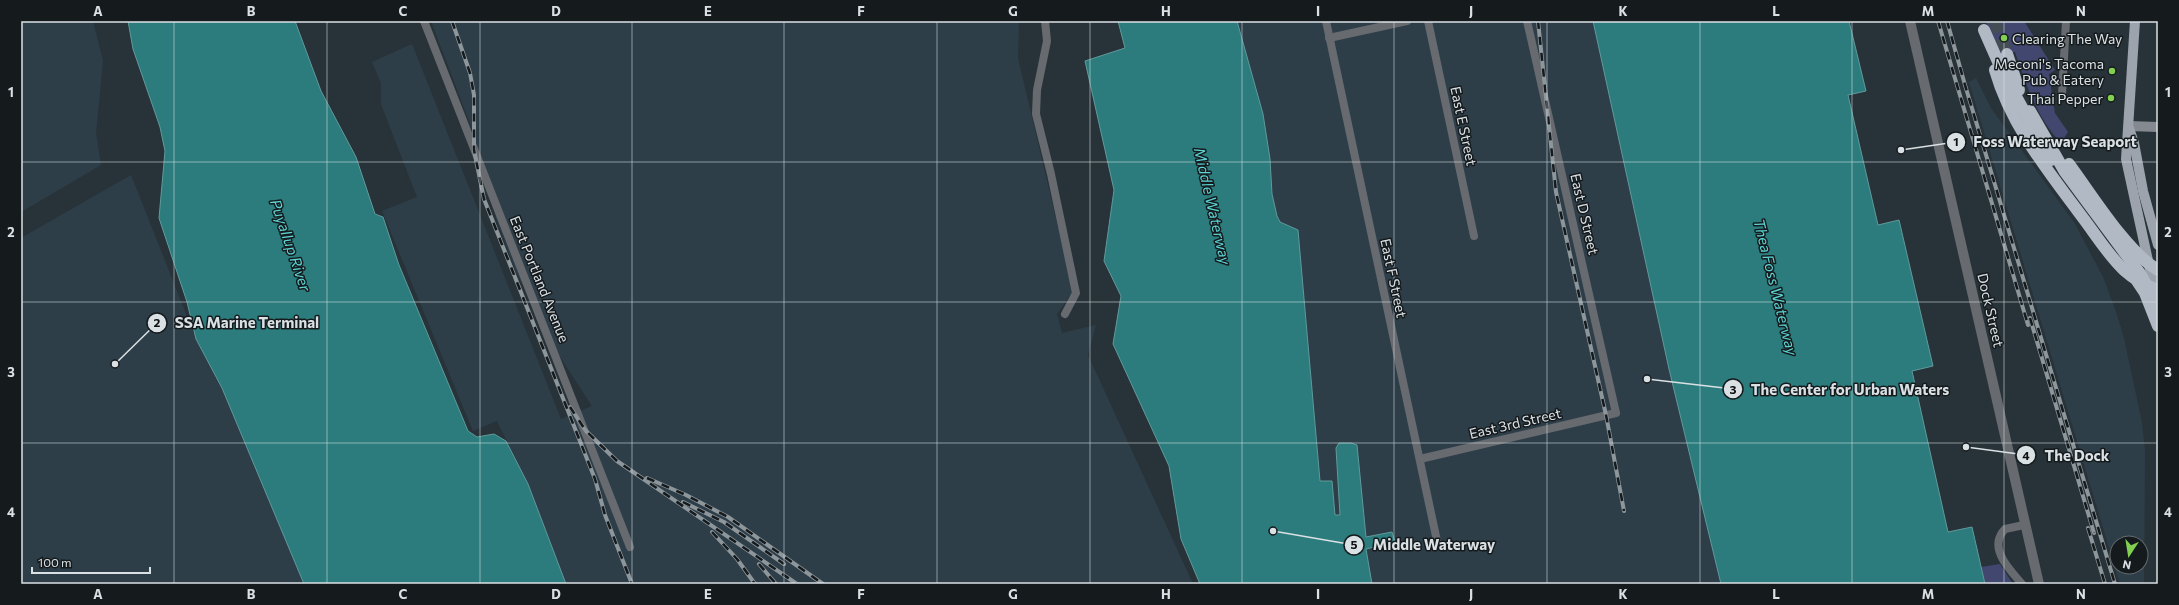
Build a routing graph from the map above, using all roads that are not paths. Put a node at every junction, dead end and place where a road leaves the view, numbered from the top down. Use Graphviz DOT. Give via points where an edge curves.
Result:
graph roads {
  1 [pos="424,21"];
  2 [pos="1045,21"];
  3 [pos="1326,21"];
  4 [pos="1407,21"];
  5 [pos="1428,21"];
  6 [pos="1527,21"];
  7 [pos="1910,21"];
  8 [pos="2066,21"];
  9 [pos="2135,21"];
  10 [pos="1982,25"];
  11 [pos="1329,38"];
  12 [pos="2007,54"];
  13 [pos="2062,95"];
  14 [pos="2030,111"];
  15 [pos="2129,126"];
  16 [pos="2158,127"];
  17 [pos="1474,236"];
  18 [pos="2158,245"];
  19 [pos="2158,270"];
  20 [pos="2158,290"];
  21 [pos="2158,306"];
  22 [pos="1065,314"];
  23 [pos="2158,326"];
  24 [pos="1616,413"];
  25 [pos="1420,459"];
  26 [pos="2024,525"];
  27 [pos="1437,541"];
  28 [pos="630,547"];
  29 [pos="2022,584"];
  30 [pos="2039,584"];
  1 -- 28 [label="street, East Portland Avenue"];
  2 -- 22 [label="street" via="1047,41 1037,90 1036,114 1076,293"];
  3 -- 11 [label="street, East F Street"];
  4 -- 11 [label="street"];
  5 -- 17 [label="street, East E Street"];
  6 -- 24 [label="street, East D Street"];
  7 -- 26 [label="street, Dock Street"];
  8 -- 13 [label="street"];
  9 -- 15 [label="main road"];
  10 -- 20 [label="highway, bridge" via="2003,95 2018,126 2072,204 2124,270 2138,281"];
  10 -- 23 [label="highway" via="2003,74 2032,128 2052,162 2139,283"];
  11 -- 25 [label="street, East F Street"];
  12 -- 14 [label="highway"];
  14 -- 19 [label="highway, bridge" via="2126,240 2142,258"];
  14 -- 21 [label="highway, bridge" via="2065,172 2139,272"];
  15 -- 16 [label="main road"];
  15 -- 18 [label="main road"];
  15 -- 21 [label="main road" via="2125,145 2126,159"];
  24 -- 25 [label="street, East 3rd Street"];
  25 -- 27 [label="street, East F Street"];
  26 -- 29 [label="street" via="2005,529 1999,541 1999,550 2005,564"];
  26 -- 30 [label="street, Dock Street"];
}
